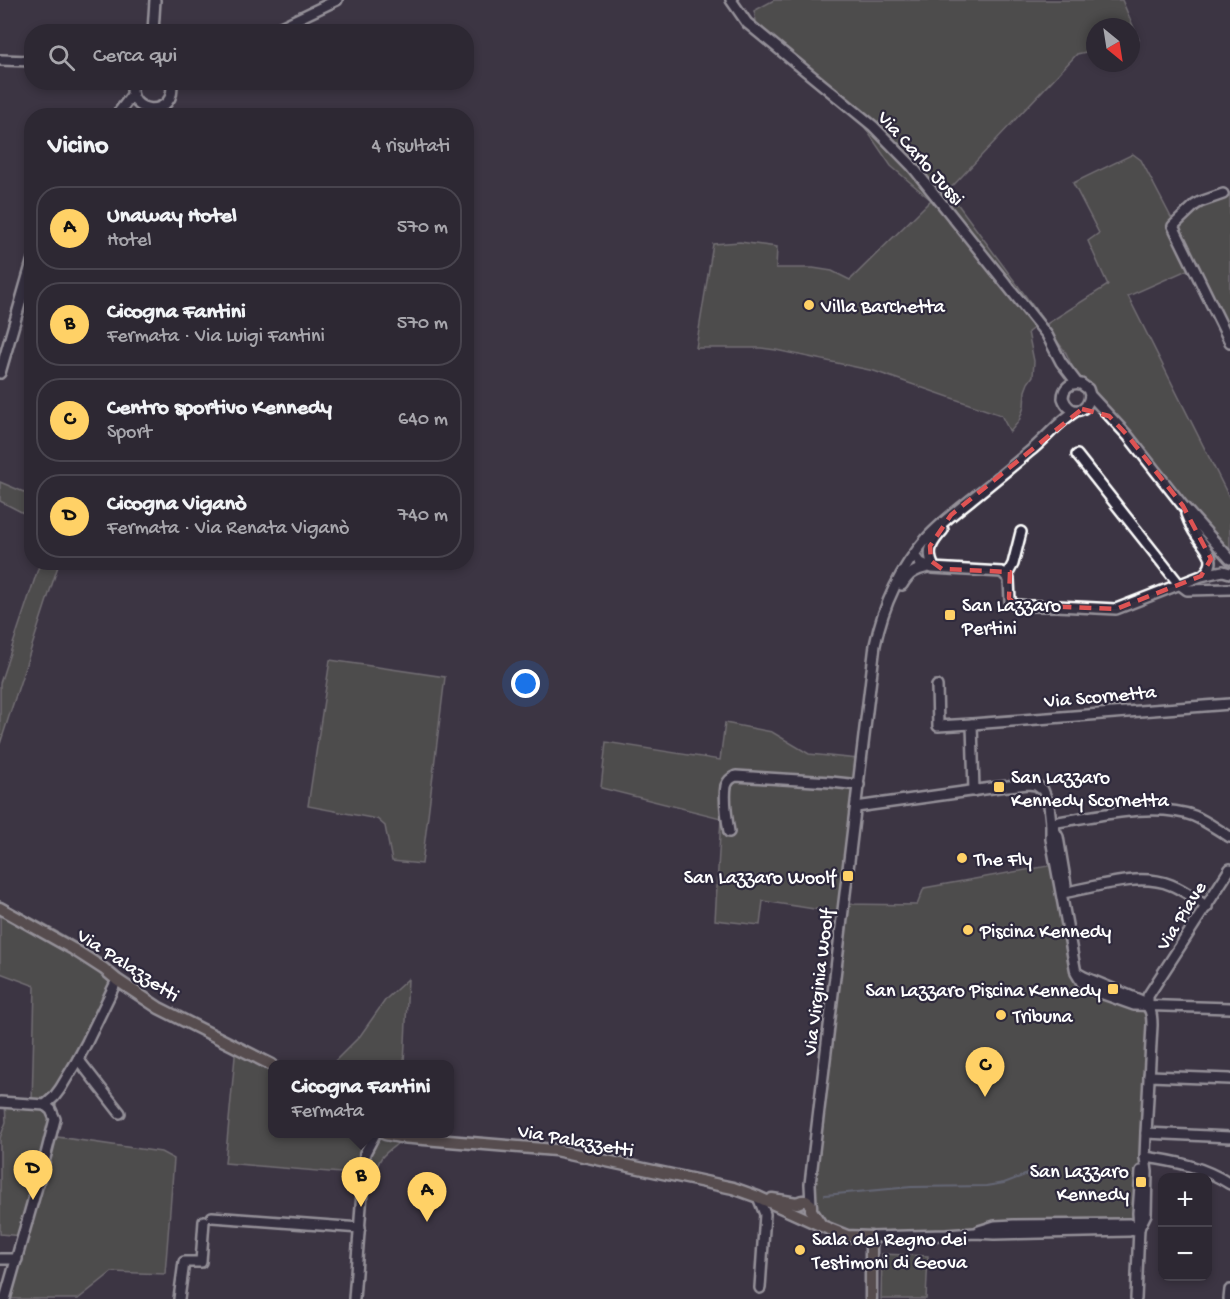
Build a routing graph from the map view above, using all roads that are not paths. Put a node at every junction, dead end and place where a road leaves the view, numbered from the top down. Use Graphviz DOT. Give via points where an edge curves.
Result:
graph roads {
  1 [pos="155,0"];
  2 [pos="337,0"];
  3 [pos="731,0"];
  4 [pos="154,24"];
  5 [pos="287,24"];
  6 [pos="0,60"];
  7 [pos="24,61"];
  8 [pos="132,90"];
  9 [pos="173,90"];
  10 [pos="132,95"];
  11 [pos="140,106"];
  12 [pos="123,108"];
  13 [pos="135,108"];
  14 [pos="145,108"];
  15 [pos="158,108"];
  16 [pos="1223,194"];
  17 [pos="24,290"];
  18 [pos="1230,342"];
  19 [pos="1061,362"];
  20 [pos="0,373"];
  21 [pos="1077,383"];
  22 [pos="1064,394"];
  23 [pos="1090,395"];
  24 [pos="1080,410"];
  25 [pos="1109,416"];
  26 [pos="1046,438"];
  27 [pos="1077,455"];
  28 [pos="1183,506"];
  29 [pos="951,515"];
  30 [pos="1021,532"];
  31 [pos="914,555"];
  32 [pos="1230,559"];
  33 [pos="931,566"];
  34 [pos="1230,573"];
  35 [pos="1007,575"];
  36 [pos="1201,576"];
  37 [pos="1179,584"];
  38 [pos="1230,589"];
  39 [pos="888,602"];
  40 [pos="937,686"];
  41 [pos="1230,704"];
  42 [pos="972,724"];
  43 [pos="859,785"];
  44 [pos="974,791"];
  45 [pos="856,807"];
  46 [pos="1051,824"];
  47 [pos="729,832"];
  48 [pos="1230,837"];
  49 [pos="1229,873"];
  50 [pos="1065,893"];
  51 [pos="1207,906"];
  52 [pos="0,908"];
  53 [pos="1076,973"];
  54 [pos="117,980"];
  55 [pos="1091,981"];
  56 [pos="1152,1006"];
  57 [pos="1230,1008"];
  58 [pos="78,1059"];
  59 [pos="268,1062"];
  60 [pos="1149,1076"];
  61 [pos="1230,1079"];
  62 [pos="0,1102"];
  63 [pos="45,1105"];
  64 [pos="120,1113"];
  65 [pos="1146,1133"];
  66 [pos="1230,1137"];
  67 [pos="373,1138"];
  68 [pos="412,1138"];
  69 [pos="1145,1157"];
  70 [pos="1230,1184"];
  71 [pos="758,1197"];
  72 [pos="776,1204"];
  73 [pos="803,1208"];
  74 [pos="765,1214"];
  75 [pos="360,1228"];
  76 [pos="1140,1228"];
  77 [pos="871,1237"];
  78 [pos="0,1259"];
  79 [pos="16,1259"];
  80 [pos="760,1288"];
  81 [pos="1230,1290"];
  82 [pos="5,1299"];
  83 [pos="179,1299"];
  84 [pos="354,1299"];
  85 [pos="871,1299"];
  86 [pos="1136,1299"];
  87 [pos="1229,1299"];
  1 -- 4 [label="street"];
  2 -- 5 [label="street"];
  3 -- 19 [label="street, Via Carlo Jussi" via="747,23 873,126 911,165 1047,335"];
  6 -- 7 [label="street"];
  8 -- 10 [label="street"];
  9 -- 15 [label="street" via="167,103"];
  10 -- 11 [label="street"];
  10 -- 12 [label="street"];
  11 -- 13 [label="street"];
  11 -- 14 [label="street"];
  16 -- 18 [label="street" via="1195,205 1173,226"];
  17 -- 20 [label="street"];
  19 -- 21 [label="street, Via Carlo Jussi"];
  19 -- 22 [label="street, Via Carlo Jussi"];
  21 -- 22 [label="street"];
  21 -- 23 [label="street" via="1084,385"];
  22 -- 24 [label="street" via="1067,407"];
  22 -- 26 [label="street, Via Virginia Woolf" via="1059,416"];
  23 -- 24 [label="street" via="1088,404"];
  23 -- 25 [label="street"];
  24 -- 25 [label="street"];
  24 -- 26 [label="street, Via Virginia Woolf" via="1065,418"];
  25 -- 28 [label="street"];
  26 -- 29 [label="street, Via Virginia Woolf"];
  27 -- 37 [label="street"];
  28 -- 32 [label="street"];
  28 -- 36 [label="street" via="1211,559 1210,568"];
  29 -- 31 [label="street, Via Virginia Woolf"];
  29 -- 33 [label="street, Via Virginia Woolf" via="930,546"];
  30 -- 35 [label="street"];
  31 -- 33 [label="street" via="917,561"];
  31 -- 39 [label="street, Via Virginia Woolf"];
  33 -- 35 [label="street"];
  33 -- 39 [label="street, Via Virginia Woolf" via="906,577"];
  34 -- 36 [label="street"];
  35 -- 37 [label="street" via="1010,601 1027,606 1116,609"];
  36 -- 37 [label="street"];
  37 -- 38 [label="street" via="1187,590"];
  39 -- 43 [label="street, Via Virginia Woolf" via="875,645"];
  40 -- 42 [label="street, Via Scornetta" via="938,726"];
  41 -- 42 [label="street, Via Scornetta"];
  42 -- 44 [label="street"];
  43 -- 45 [label="street, Via Virginia Woolf"];
  43 -- 47 [label="street" via="730,778 726,785"];
  44 -- 45 [label="street"];
  44 -- 46 [label="street" via="1036,785 1047,798"];
  45 -- 73 [label="street, Via Virginia Woolf" via="810,1184"];
  46 -- 48 [label="street" via="1159,809 1194,816"];
  46 -- 50 [label="street"];
  49 -- 51 [label="street, Via Piave"];
  50 -- 51 [label="street" via="1148,879 1171,884"];
  50 -- 53 [label="street"];
  50 -- 55 [label="street" via="1081,964"];
  51 -- 56 [label="street, Via Piave" via="1148,996"];
  52 -- 54 [label="main road, Via Palazzetti" via="73,949"];
  53 -- 55 [label="street"];
  53 -- 56 [label="street" via="1089,989 1134,1005"];
  54 -- 58 [label="street"];
  54 -- 59 [label="main road, Via Palazzetti" via="159,1008"];
  55 -- 56 [label="street"];
  56 -- 57 [label="street"];
  56 -- 60 [label="street"];
  58 -- 63 [label="street"];
  58 -- 64 [label="street"];
  60 -- 61 [label="street"];
  60 -- 65 [label="street"];
  62 -- 63 [label="street"];
  63 -- 79 [label="street" via="55,1119"];
  65 -- 66 [label="street"];
  65 -- 69 [label="street"];
  67 -- 75 [label="street" via="365,1153"];
  68 -- 71 [label="main road, Via Palazzetti" via="555,1150 733,1188"];
  69 -- 70 [label="street" via="1181,1163"];
  69 -- 76 [label="street" via="1138,1213"];
  71 -- 72 [label="main road, Via Palazzetti"];
  71 -- 73 [label="main road, Via Palazzetti"];
  71 -- 74 [label="street"];
  72 -- 73 [label="main road, Via Palazzetti"];
  72 -- 74 [label="street"];
  73 -- 77 [label="main road" via="822,1226 847,1236"];
  74 -- 80 [label="street"];
  75 -- 83 [label="street" via="208,1219 201,1262 184,1262"];
  75 -- 84 [label="street"];
  76 -- 77 [label="street" via="1130,1224 995,1226 975,1233"];
  76 -- 86 [label="street"];
  77 -- 85 [label="main road"];
  78 -- 79 [label="street"];
  79 -- 82 [label="street"];
  81 -- 87 [label="street"];
}
